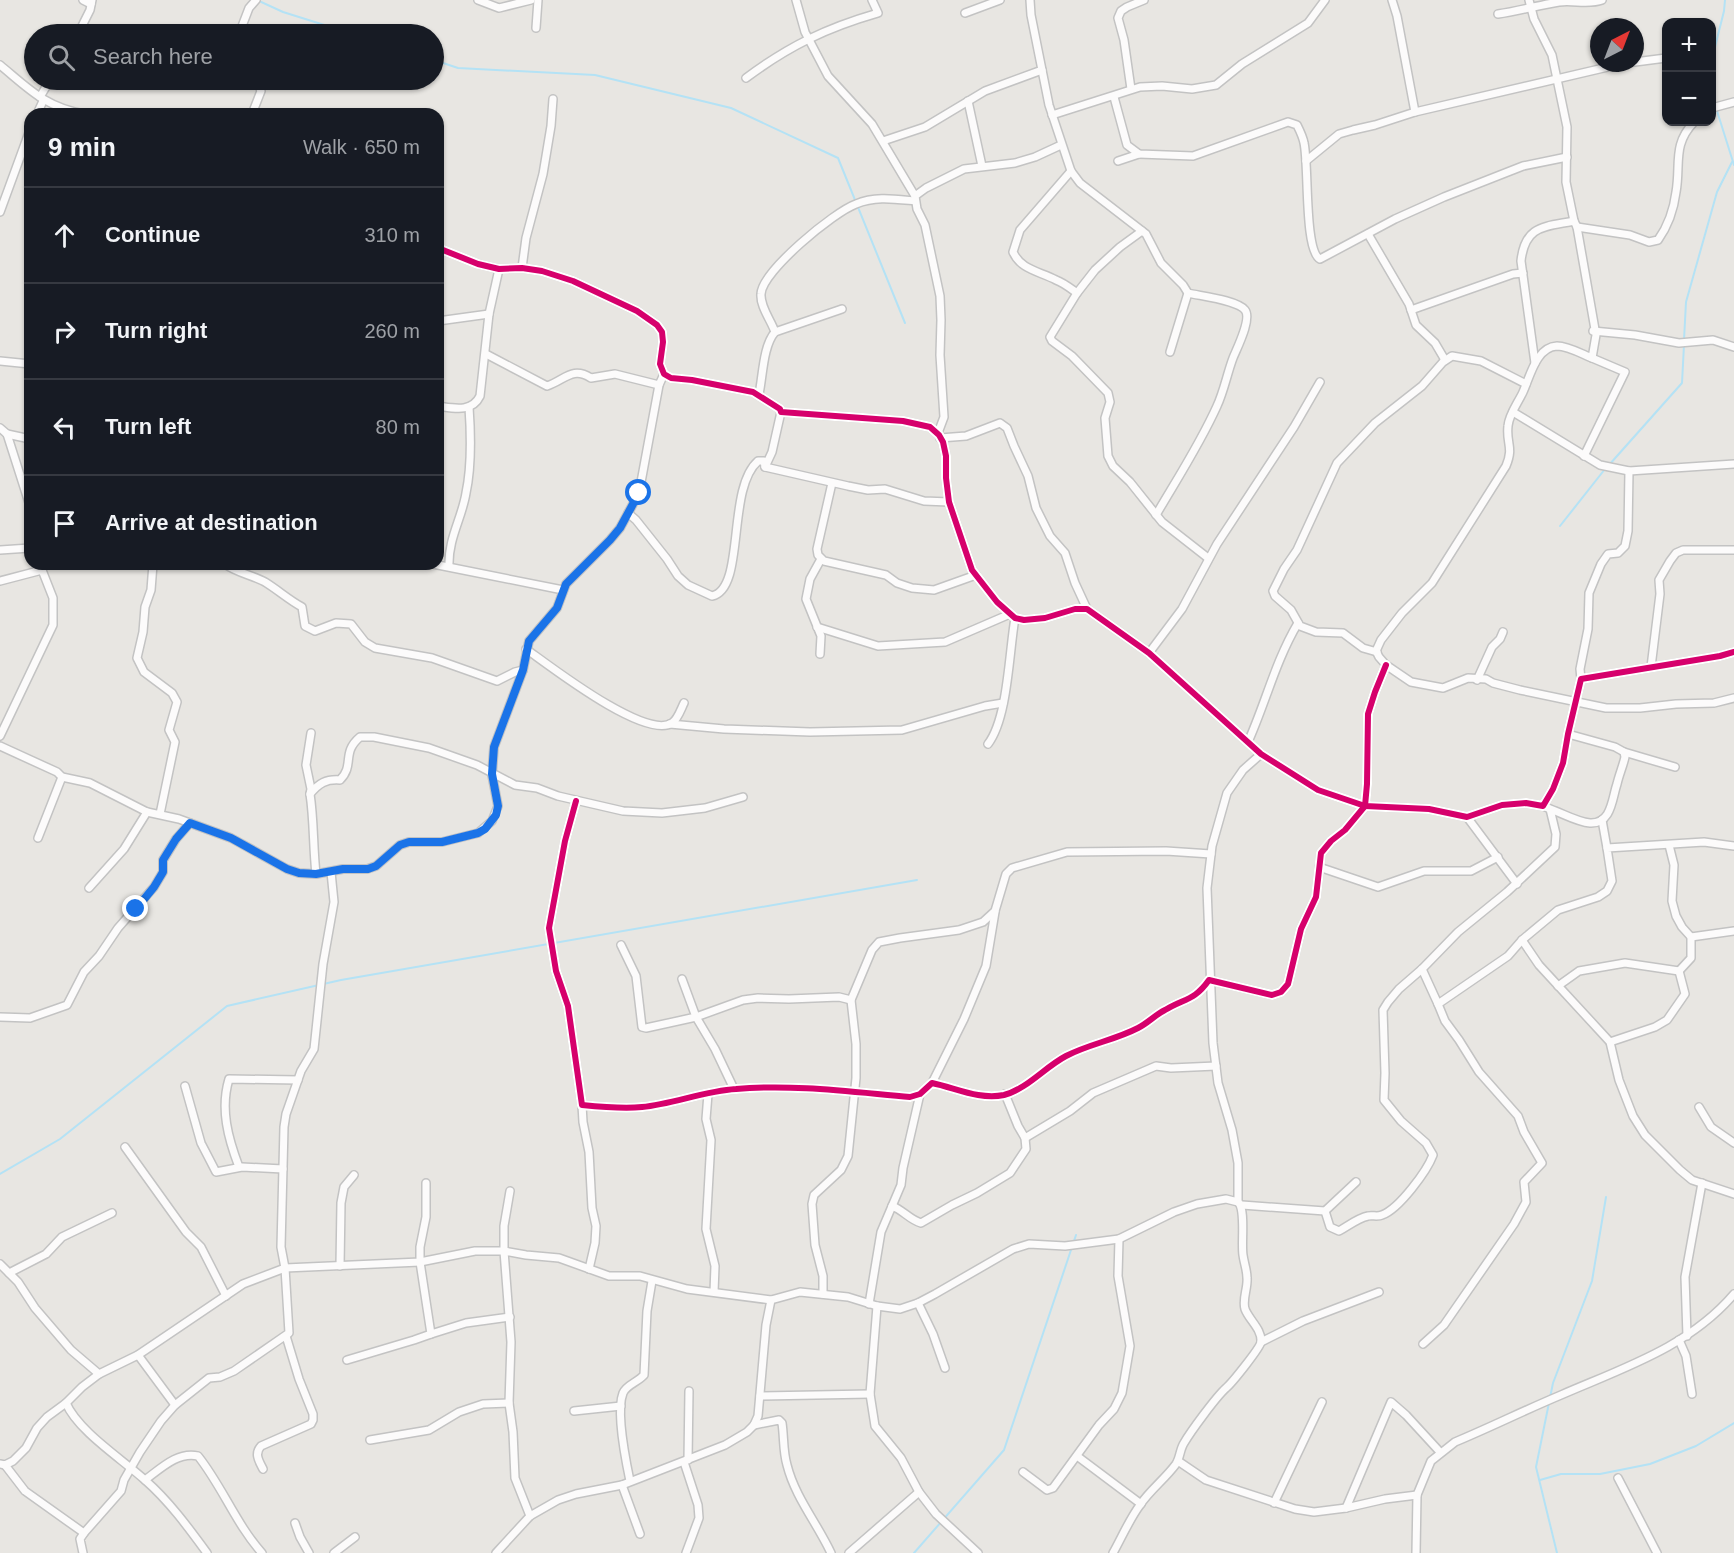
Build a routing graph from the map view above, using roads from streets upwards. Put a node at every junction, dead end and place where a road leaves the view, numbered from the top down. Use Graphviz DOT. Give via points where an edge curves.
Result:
graph roads {
  1 [pos="83,0"];
  2 [pos="255,0"];
  3 [pos="478,0"];
  4 [pos="531,0"];
  5 [pos="538,0"];
  6 [pos="796,0"];
  7 [pos="872,0"];
  8 [pos="1000,0"];
  9 [pos="1030,0"];
  10 [pos="1144,0"];
  11 [pos="1325,0"];
  12 [pos="1392,0"];
  13 [pos="1529,0"];
  14 [pos="1602,0"];
  15 [pos="92,2"];
  16 [pos="1532,8"];
  17 [pos="965,13"];
  18 [pos="1498,14"];
  19 [pos="84,24"];
  20 [pos="243,24"];
  21 [pos="536,28"];
  22 [pos="808,38"];
  23 [pos="1662,59"];
  24 [pos="1644,61"];
  25 [pos="0,64"];
  26 [pos="1042,70"];
  27 [pos="1590,72"];
  28 [pos="746,78"];
  29 [pos="1557,80"];
  30 [pos="24,84"];
  31 [pos="1131,89"];
  32 [pos="30,90"];
  33 [pos="45,90"];
  34 [pos="261,90"];
  35 [pos="1114,97"];
  36 [pos="41,99"];
  37 [pos="553,99"];
  38 [pos="968,101"];
  39 [pos="1734,102"];
  40 [pos="1716,106"];
  41 [pos="39,108"];
  42 [pos="60,108"];
  43 [pos="254,108"];
  44 [pos="1415,112"];
  45 [pos="1052,115"];
  46 [pos="1690,126"];
  47 [pos="883,141"];
  48 [pos="1061,145"];
  49 [pos="24,146"];
  50 [pos="1139,154"];
  51 [pos="1567,157"];
  52 [pos="1118,161"];
  53 [pos="1306,161"];
  54 [pos="982,166"];
  55 [pos="1071,171"];
  56 [pos="915,199"];
  57 [pos="0,212"];
  58 [pos="1576,224"];
  59 [pos="1142,231"];
  60 [pos="1368,234"];
  61 [pos="444,250"];
  62 [pos="522,268"];
  63 [pos="499,269"];
  64 [pos="1523,273"];
  65 [pos="1077,292"];
  66 [pos="1188,293"];
  67 [pos="842,309"];
  68 [pos="1411,310"];
  69 [pos="489,314"];
  70 [pos="444,320"];
  71 [pos="1593,331"];
  72 [pos="775,332"];
  73 [pos="1734,347"];
  74 [pos="1170,352"];
  75 [pos="486,354"];
  76 [pos="1592,358"];
  77 [pos="1445,360"];
  78 [pos="0,361"];
  79 [pos="24,363"];
  80 [pos="1535,363"];
  81 [pos="664,374"];
  82 [pos="1320,382"];
  83 [pos="1526,384"];
  84 [pos="659,385"];
  85 [pos="759,394"];
  86 [pos="444,406"];
  87 [pos="469,407"];
  88 [pos="781,412"];
  89 [pos="1513,412"];
  90 [pos="0,428"];
  91 [pos="7,434"];
  92 [pos="939,436"];
  93 [pos="24,438"];
  94 [pos="1584,456"];
  95 [pos="1734,464"];
  96 [pos="765,466"];
  97 [pos="1629,471"];
  98 [pos="832,483"];
  99 [pos="24,487"];
  100 [pos="950,502"];
  101 [pos="628,513"];
  102 [pos="1156,515"];
  103 [pos="24,548"];
  104 [pos="0,550"];
  105 [pos="1734,550"];
  106 [pos="1208,558"];
  107 [pos="821,559"];
  108 [pos="444,565"];
  109 [pos="449,566"];
  110 [pos="32,570"];
  111 [pos="42,570"];
  112 [pos="153,570"];
  113 [pos="232,570"];
  114 [pos="976,575"];
  115 [pos="0,581"];
  116 [pos="563,590"];
  117 [pos="1087,609"];
  118 [pos="1012,616"];
  119 [pos="1298,624"];
  120 [pos="817,627"];
  121 [pos="1503,632"];
  122 [pos="526,649"];
  123 [pos="1377,652"];
  124 [pos="1734,652"];
  125 [pos="1149,653"];
  126 [pos="820,654"];
  127 [pos="1386,665"];
  128 [pos="1651,667"];
  129 [pos="523,670"];
  130 [pos="1581,679"];
  131 [pos="1478,680"];
  132 [pos="1734,698"];
  133 [pos="1576,701"];
  134 [pos="684,703"];
  135 [pos="1003,703"];
  136 [pos="670,724"];
  137 [pos="312,733"];
  138 [pos="1568,734"];
  139 [pos="0,736"];
  140 [pos="1248,742"];
  141 [pos="988,744"];
  142 [pos="0,746"];
  143 [pos="1624,753"];
  144 [pos="1262,754"];
  145 [pos="1675,767"];
  146 [pos="492,774"];
  147 [pos="62,777"];
  148 [pos="310,794"];
  149 [pos="743,797"];
  150 [pos="576,801"];
  151 [pos="1365,806"];
  152 [pos="1546,807"];
  153 [pos="147,812"];
  154 [pos="160,814"];
  155 [pos="1467,817"];
  156 [pos="1602,820"];
  157 [pos="190,823"];
  158 [pos="38,838"];
  159 [pos="1670,845"];
  160 [pos="1734,846"];
  161 [pos="1607,848"];
  162 [pos="1211,854"];
  163 [pos="1498,858"];
  164 [pos="1318,867"];
  165 [pos="331,872"];
  166 [pos="316,874"];
  167 [pos="1516,884"];
  168 [pos="89,888"];
  169 [pos="995,912"];
  170 [pos="1734,931"];
  171 [pos="1691,937"];
  172 [pos="1522,940"];
  173 [pos="621,945"];
  174 [pos="1422,969"];
  175 [pos="1679,971"];
  176 [pos="682,979"];
  177 [pos="1209,980"];
  178 [pos="1558,986"];
  179 [pos="851,1000"];
  180 [pos="1438,1004"];
  181 [pos="0,1017"];
  182 [pos="696,1017"];
  183 [pos="1610,1042"];
  184 [pos="1216,1065"];
  185 [pos="298,1080"];
  186 [pos="933,1083"];
  187 [pos="185,1086"];
  188 [pos="734,1089"];
  189 [pos="854,1092"];
  190 [pos="708,1094"];
  191 [pos="920,1094"];
  192 [pos="1005,1094"];
  193 [pos="582,1105"];
  194 [pos="1699,1107"];
  195 [pos="1025,1138"];
  196 [pos="1734,1143"];
  197 [pos="124,1147"];
  198 [pos="238,1167"];
  199 [pos="283,1169"];
  200 [pos="354,1175"];
  201 [pos="1356,1182"];
  202 [pos="426,1183"];
  203 [pos="1702,1183"];
  204 [pos="510,1191"];
  205 [pos="1734,1194"];
  206 [pos="1240,1204"];
  207 [pos="892,1206"];
  208 [pos="1325,1211"];
  209 [pos="112,1214"];
  210 [pos="1119,1239"];
  211 [pos="504,1251"];
  212 [pos="420,1262"];
  213 [pos="0,1264"];
  214 [pos="340,1266"];
  215 [pos="285,1268"];
  216 [pos="589,1269"];
  217 [pos="9,1274"];
  218 [pos="652,1281"];
  219 [pos="714,1292"];
  220 [pos="1379,1292"];
  221 [pos="824,1294"];
  222 [pos="1734,1294"];
  223 [pos="226,1296"];
  224 [pos="771,1300"];
  225 [pos="918,1303"];
  226 [pos="873,1305"];
  227 [pos="510,1317"];
  228 [pos="431,1334"];
  229 [pos="286,1336"];
  230 [pos="1687,1336"];
  231 [pos="1679,1340"];
  232 [pos="1261,1342"];
  233 [pos="1423,1344"];
  234 [pos="138,1355"];
  235 [pos="347,1360"];
  236 [pos="945,1368"];
  237 [pos="99,1374"];
  238 [pos="689,1391"];
  239 [pos="870,1394"];
  240 [pos="1692,1394"];
  241 [pos="760,1396"];
  242 [pos="1322,1402"];
  243 [pos="66,1403"];
  244 [pos="509,1403"];
  245 [pos="175,1405"];
  246 [pos="621,1406"];
  247 [pos="574,1411"];
  248 [pos="754,1425"];
  249 [pos="370,1440"];
  250 [pos="1440,1452"];
  251 [pos="1077,1456"];
  252 [pos="686,1461"];
  253 [pos="1178,1461"];
  254 [pos="2,1465"];
  255 [pos="130,1468"];
  256 [pos="263,1469"];
  257 [pos="1023,1472"];
  258 [pos="1618,1478"];
  259 [pos="145,1480"];
  260 [pos="630,1481"];
  261 [pos="622,1485"];
  262 [pos="919,1492"];
  263 [pos="1417,1495"];
  264 [pos="1274,1503"];
  265 [pos="1141,1504"];
  266 [pos="1346,1508"];
  267 [pos="530,1516"];
  268 [pos="295,1522"];
  269 [pos="84,1533"];
  270 [pos="640,1534"];
  271 [pos="355,1537"];
  272 [pos="83,1553"];
  273 [pos="207,1553"];
  274 [pos="262,1553"];
  275 [pos="309,1553"];
  276 [pos="334,1553"];
  277 [pos="496,1553"];
  278 [pos="686,1553"];
  279 [pos="831,1553"];
  280 [pos="849,1553"];
  281 [pos="978,1553"];
  282 [pos="1113,1553"];
  283 [pos="1416,1553"];
  284 [pos="1657,1553"];
  1 -- 15 [label="street"];
  2 -- 20 [label="street"];
  3 -- 4 [label="street" via="499,8"];
  5 -- 21 [label="street"];
  6 -- 22 [label="street"];
  7 -- 22 [label="street" via="878,13"];
  8 -- 17 [label="street"];
  9 -- 26 [label="street"];
  10 -- 31 [label="street" via="1121,11 1118,18"];
  11 -- 31 [label="street" via="1308,23 1216,85"];
  12 -- 44 [label="street"];
  13 -- 16 [label="street"];
  14 -- 16 [label="street"];
  15 -- 19 [label="street"];
  16 -- 18 [label="street"];
  16 -- 29 [label="street" via="1552,54"];
  22 -- 28 [label="street"];
  22 -- 47 [label="street" via="828,76"];
  23 -- 24 [label="street"];
  25 -- 30 [label="street"];
  26 -- 38 [label="street"];
  26 -- 45 [label="street"];
  27 -- 29 [label="street"];
  29 -- 44 [label="street"];
  29 -- 51 [label="street" via="1568,127"];
  31 -- 35 [label="street"];
  32 -- 36 [label="street"];
  33 -- 36 [label="street"];
  34 -- 43 [label="street"];
  35 -- 45 [label="street"];
  35 -- 50 [label="street" via="1127,145"];
  36 -- 41 [label="street"];
  36 -- 42 [label="street"];
  37 -- 62 [label="street" via="543,174"];
  38 -- 47 [label="street" via="925,128"];
  38 -- 54 [label="street"];
  39 -- 40 [label="street"];
  44 -- 53 [label="street" via="1340,134"];
  45 -- 48 [label="street"];
  46 -- 58 [label="street" via="1684,132 1677,156 1676,192 1658,240 1649,242"];
  47 -- 56 [label="street"];
  48 -- 54 [label="street" via="1015,163"];
  48 -- 55 [label="street"];
  49 -- 57 [label="street"];
  50 -- 52 [label="street"];
  50 -- 53 [label="street" via="1193,156 1288,122 1297,125"];
  51 -- 58 [label="street" via="1566,182"];
  51 -- 60 [label="street" via="1523,166 1421,206"];
  53 -- 60 [label="street" via="1308,216 1316,256 1324,258"];
  54 -- 56 [label="street" via="952,173"];
  55 -- 59 [label="street" via="1080,183"];
  55 -- 65 [label="street" via="1020,230 1013,252 1017,262"];
  56 -- 72 [label="street" via="890,198 856,204 811,233 762,287 762,305"];
  56 -- 92 [label="street" via="925,225 940,296 944,417"];
  58 -- 64 [label="street" via="1536,229 1523,249"];
  58 -- 71 [label="street"];
  59 -- 65 [label="street" via="1095,270"];
  59 -- 66 [label="street" via="1161,263"];
  60 -- 68 [label="street"];
  61 -- 63 [label="street"];
  62 -- 63 [label="street"];
  62 -- 81 [label="street" via="573,281 637,310 662,332 660,364"];
  63 -- 69 [label="street"];
  64 -- 68 [label="street"];
  64 -- 80 [label="street"];
  65 -- 102 [label="street" via="1050,337 1107,393 1108,456"];
  66 -- 74 [label="street"];
  66 -- 102 [label="street" via="1232,303 1244,308 1247,314 1218,404"];
  67 -- 72 [label="street"];
  68 -- 77 [label="street" via="1416,325 1435,343"];
  69 -- 70 [label="street"];
  69 -- 75 [label="street"];
  71 -- 73 [label="street" via="1683,342 1713,340"];
  71 -- 76 [label="street" via="1596,339"];
  72 -- 85 [label="street" via="766,348"];
  75 -- 84 [label="street" via="547,386 574,373 591,378 621,375"];
  75 -- 87 [label="street" via="480,396"];
  76 -- 80 [label="street" via="1556,346 1547,349"];
  76 -- 94 [label="street" via="1625,372"];
  77 -- 83 [label="street" via="1458,356 1481,361"];
  77 -- 119 [label="street" via="1422,386 1375,423 1338,463 1273,591"];
  78 -- 79 [label="street"];
  80 -- 83 [label="street"];
  81 -- 84 [label="street"];
  81 -- 85 [label="street"];
  82 -- 106 [label="street"];
  83 -- 89 [label="street"];
  84 -- 101 [label="street" via="644,476"];
  85 -- 88 [label="street"];
  86 -- 87 [label="street"];
  87 -- 109 [label="street" via="471,442 466,494 452,536"];
  88 -- 92 [label="street" via="903,421 930,427"];
  88 -- 96 [label="street"];
  89 -- 94 [label="street"];
  89 -- 123 [label="street" via="1508,430 1511,454 1506,466 1432,584 1402,613 1381,640"];
  90 -- 91 [label="street"];
  91 -- 93 [label="street"];
  91 -- 99 [label="street"];
  92 -- 100 [label="street" via="946,456"];
  92 -- 117 [label="street" via="966,436 1000,423 1007,428 1028,476 1036,508 1050,536 1065,554"];
  94 -- 97 [label="street" via="1600,465"];
  95 -- 97 [label="street"];
  96 -- 98 [label="street"];
  96 -- 101 [label="street" via="764,461 758,461 745,478 731,570 716,595 688,585 678,576"];
  97 -- 130 [label="street" via="1625,546 1618,553 1608,554 1589,593"];
  98 -- 100 [label="street" via="885,489 924,501"];
  98 -- 107 [label="street" via="817,549"];
  100 -- 114 [label="street"];
  101 -- 116 [label="street" via="610,540"];
  102 -- 106 [label="street"];
  103 -- 104 [label="street"];
  105 -- 128 [label="street" via="1683,550 1670,561 1659,580"];
  106 -- 125 [label="street" via="1182,609"];
  107 -- 114 [label="street" via="886,575 912,588 934,590"];
  107 -- 120 [label="street" via="810,579 806,599"];
  108 -- 109 [label="street"];
  109 -- 116 [label="street"];
  110 -- 115 [label="street"];
  111 -- 139 [label="street" via="53,598 53,625"];
  112 -- 154 [label="street" via="137,658 144,672 172,693 177,702 169,730 175,742"];
  113 -- 129 [label="street" via="265,582 302,607 305,626 315,631 336,623 351,624 375,648 432,658 497,681"];
  114 -- 118 [label="street"];
  116 -- 122 [label="street" via="557,608"];
  117 -- 118 [label="street" via="1045,618"];
  117 -- 125 [label="street"];
  118 -- 120 [label="street" via="945,642 879,646"];
  118 -- 135 [label="street"];
  119 -- 123 [label="street" via="1316,632 1343,633 1363,648"];
  119 -- 140 [label="street" via="1284,647"];
  120 -- 126 [label="street"];
  121 -- 131 [label="street" via="1492,646"];
  122 -- 129 [label="street"];
  122 -- 136 [label="street" via="620,712 657,726"];
  123 -- 127 [label="street"];
  124 -- 128 [label="street"];
  125 -- 140 [label="street"];
  127 -- 131 [label="street" via="1411,682 1443,688 1468,678"];
  127 -- 151 [label="street" via="1368,714"];
  128 -- 130 [label="street"];
  129 -- 146 [label="street" via="494,747"];
  130 -- 133 [label="street"];
  131 -- 133 [label="street"];
  132 -- 133 [label="street" via="1640,708 1605,708"];
  133 -- 138 [label="street"];
  134 -- 136 [label="street"];
  135 -- 136 [label="street" via="902,730 810,732"];
  135 -- 141 [label="street"];
  137 -- 148 [label="street" via="306,765"];
  138 -- 143 [label="street"];
  138 -- 152 [label="street" via="1563,763"];
  140 -- 144 [label="street"];
  142 -- 147 [label="street"];
  143 -- 145 [label="street"];
  143 -- 156 [label="street" via="1612,803"];
  144 -- 151 [label="street" via="1318,790"];
  144 -- 162 [label="street" via="1227,793"];
  146 -- 148 [label="street" via="429,748 360,737 350,745 345,775 340,780 317,784"];
  146 -- 150 [label="street" via="515,785"];
  146 -- 165 [label="street" via="498,806 492,821 478,833 442,842 409,842 376,866"];
  147 -- 153 [label="street" via="90,783"];
  147 -- 158 [label="street"];
  148 -- 166 [label="street"];
  149 -- 150 [label="street" via="705,808 662,813 623,811"];
  150 -- 193 [label="street" via="549,928 556,971 568,1006"];
  151 -- 155 [label="street" via="1429,809"];
  151 -- 164 [label="street" via="1321,853"];
  152 -- 155 [label="street" via="1526,803 1502,805"];
  152 -- 156 [label="street" via="1587,823"];
  152 -- 167 [label="street" via="1556,834 1555,848"];
  153 -- 154 [label="street"];
  153 -- 168 [label="street" via="124,849"];
  154 -- 157 [label="street"];
  155 -- 163 [label="street"];
  156 -- 161 [label="street"];
  157 -- 166 [label="street" via="231,838 287,869"];
  157 -- 181 [label="street" via="163,860 163,872 154,887 84,972 67,1005 30,1018"];
  159 -- 160 [label="street" via="1704,842"];
  159 -- 161 [label="street"];
  159 -- 171 [label="street" via="1674,865 1672,901 1682,927"];
  161 -- 172 [label="street" via="1612,881 1607,891 1558,910"];
  162 -- 169 [label="street" via="1067,852 1012,868 1006,874"];
  162 -- 177 [label="street" via="1207,888"];
  163 -- 164 [label="street" via="1471,871 1424,871 1378,887"];
  163 -- 167 [label="street"];
  164 -- 177 [label="street" via="1316,897 1301,929 1288,984 1281,993 1272,995"];
  165 -- 166 [label="street"];
  165 -- 185 [label="street" via="334,902 314,1049"];
  167 -- 174 [label="street" via="1458,932"];
  169 -- 179 [label="street" via="974,927 879,942"];
  169 -- 186 [label="street" via="986,966"];
  170 -- 171 [label="street"];
  171 -- 175 [label="street" via="1691,958"];
  172 -- 178 [label="street"];
  172 -- 180 [label="street" via="1508,956"];
  173 -- 182 [label="street" via="636,976 642,1027"];
  174 -- 180 [label="street"];
  174 -- 208 [label="street" via="1383,1010 1383,1093 1401,1121 1426,1143 1431,1161 1400,1201 1383,1215 1367,1216 1339,1231 1330,1227"];
  175 -- 178 [label="street" via="1625,963 1579,971"];
  175 -- 183 [label="street" via="1685,994 1671,1017"];
  176 -- 182 [label="street"];
  177 -- 184 [label="street"];
  177 -- 192 [label="street" via="1200,994 1164,1010 1140,1027 1082,1048"];
  178 -- 183 [label="street"];
  179 -- 182 [label="street" via="838,996 758,998"];
  179 -- 189 [label="street" via="856,1044"];
  180 -- 233 [label="street" via="1444,1022 1479,1072 1518,1116 1542,1163 1524,1182 1526,1202 1514,1224 1444,1325"];
  182 -- 188 [label="street"];
  183 -- 203 [label="street" via="1619,1080 1645,1135 1680,1170"];
  184 -- 195 [label="street" via="1156,1066 1093,1093 1070,1112"];
  184 -- 206 [label="street" via="1238,1163"];
  185 -- 198 [label="street" via="229,1079 224,1107"];
  185 -- 199 [label="street" via="286,1114"];
  186 -- 191 [label="street"];
  186 -- 192 [label="street" via="974,1095"];
  187 -- 198 [label="street" via="201,1143 216,1172"];
  188 -- 189 [label="street" via="815,1088"];
  188 -- 190 [label="street"];
  189 -- 191 [label="street" via="910,1097"];
  189 -- 221 [label="street" via="848,1156 841,1170 814,1195 812,1204"];
  190 -- 193 [label="street" via="641,1107"];
  190 -- 219 [label="street" via="706,1119 711,1140 706,1229 715,1266"];
  191 -- 207 [label="street" via="902,1185"];
  192 -- 195 [label="street"];
  193 -- 216 [label="street" via="596,1226"];
  194 -- 196 [label="street" via="1711,1127"];
  195 -- 207 [label="street" via="1026,1149 1010,1173 925,1221 916,1222 902,1209"];
  197 -- 223 [label="street" via="201,1247"];
  198 -- 199 [label="street"];
  199 -- 215 [label="street" via="281,1246"];
  200 -- 214 [label="street" via="344,1187 341,1203"];
  201 -- 208 [label="street"];
  202 -- 212 [label="street"];
  203 -- 205 [label="street"];
  203 -- 230 [label="street" via="1685,1276"];
  204 -- 211 [label="street"];
  206 -- 208 [label="street"];
  206 -- 210 [label="street" via="1226,1199 1197,1204"];
  206 -- 232 [label="street" via="1247,1278 1244,1304"];
  207 -- 226 [label="street" via="881,1232"];
  209 -- 217 [label="street" via="62,1237 46,1254"];
  210 -- 225 [label="street" via="1065,1246 1029,1244 1012,1249"];
  210 -- 251 [label="street" via="1118,1276 1130,1346 1125,1382 1114,1409"];
  211 -- 212 [label="street" via="476,1251"];
  211 -- 216 [label="street" via="559,1258"];
  211 -- 227 [label="street"];
  212 -- 214 [label="street"];
  212 -- 228 [label="street"];
  213 -- 217 [label="street"];
  214 -- 215 [label="street"];
  215 -- 223 [label="street" via="243,1284"];
  215 -- 229 [label="street" via="289,1326"];
  216 -- 218 [label="street"];
  217 -- 237 [label="street" via="70,1350"];
  218 -- 219 [label="street"];
  218 -- 246 [label="street" via="644,1375 623,1393"];
  219 -- 224 [label="street"];
  220 -- 232 [label="street"];
  221 -- 224 [label="street" via="800,1292"];
  221 -- 226 [label="street"];
  222 -- 230 [label="street" via="1719,1312"];
  223 -- 234 [label="street"];
  224 -- 241 [label="street"];
  225 -- 226 [label="street" via="900,1309"];
  225 -- 236 [label="street"];
  226 -- 239 [label="street"];
  227 -- 228 [label="street" via="466,1323"];
  227 -- 244 [label="street"];
  228 -- 235 [label="street"];
  229 -- 245 [label="street" via="234,1371 209,1378"];
  229 -- 256 [label="street" via="313,1420 261,1446 257,1456"];
  230 -- 231 [label="street"];
  231 -- 240 [label="street" via="1686,1356"];
  231 -- 250 [label="street" via="1631,1367 1559,1395"];
  232 -- 253 [label="street" via="1184,1443"];
  234 -- 237 [label="street"];
  234 -- 245 [label="street"];
  237 -- 243 [label="street"];
  238 -- 252 [label="street"];
  239 -- 241 [label="street"];
  239 -- 262 [label="street" via="875,1426 901,1458"];
  241 -- 248 [label="street"];
  242 -- 264 [label="street"];
  243 -- 254 [label="street" via="47,1417 13,1461"];
  243 -- 255 [label="street" via="77,1420"];
  244 -- 249 [label="street" via="483,1404 459,1412 429,1430"];
  244 -- 267 [label="street" via="515,1478"];
  245 -- 255 [label="street" via="154,1429"];
  246 -- 247 [label="street"];
  246 -- 260 [label="street"];
  248 -- 252 [label="street" via="725,1445"];
  248 -- 279 [label="street" via="779,1420 782,1423 787,1464"];
  250 -- 263 [label="street" via="1431,1461"];
  250 -- 266 [label="street" via="1391,1402"];
  251 -- 257 [label="street" via="1050,1490"];
  251 -- 265 [label="street"];
  252 -- 260 [label="street"];
  252 -- 278 [label="street" via="699,1518"];
  253 -- 264 [label="street" via="1206,1480"];
  253 -- 265 [label="street"];
  254 -- 269 [label="street" via="25,1491"];
  255 -- 259 [label="street"];
  255 -- 269 [label="street" via="122,1491"];
  258 -- 284 [label="street"];
  259 -- 273 [label="street" via="175,1510"];
  259 -- 274 [label="street" via="178,1457 198,1456"];
  260 -- 261 [label="street"];
  261 -- 267 [label="street" via="558,1500"];
  261 -- 270 [label="street"];
  262 -- 280 [label="street"];
  262 -- 281 [label="street" via="936,1514"];
  263 -- 266 [label="street"];
  263 -- 283 [label="street"];
  264 -- 266 [label="street" via="1314,1512"];
  265 -- 282 [label="street"];
  267 -- 277 [label="street"];
  268 -- 275 [label="street"];
  269 -- 272 [label="street" via="80,1539"];
  271 -- 276 [label="street"];
}
